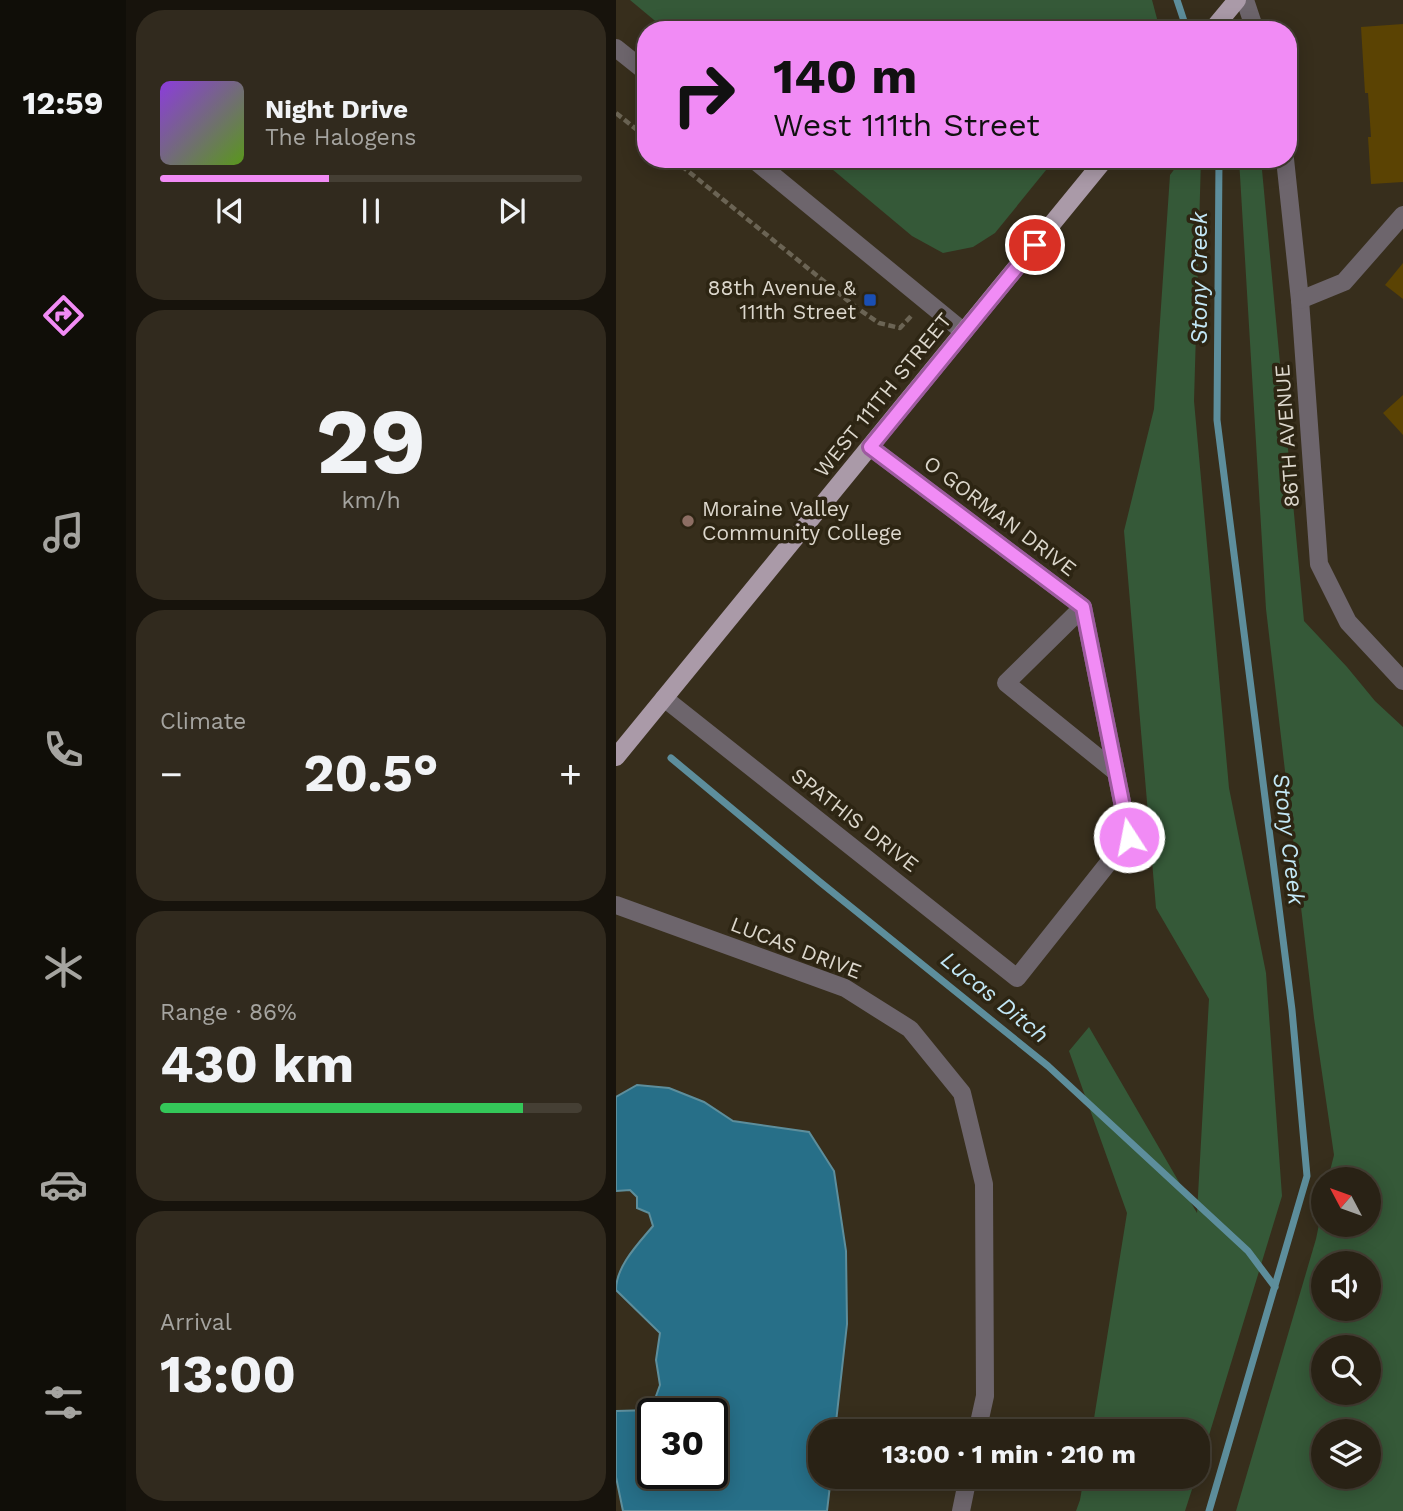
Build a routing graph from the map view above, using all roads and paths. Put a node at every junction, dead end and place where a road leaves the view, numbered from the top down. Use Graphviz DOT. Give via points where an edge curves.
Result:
graph roads {
  1 [pos="1237,0"];
  2 [pos="1245,0"];
  3 [pos="1219,21"];
  4 [pos="1252,21"];
  5 [pos="616,48"];
  6 [pos="637,65"];
  7 [pos="616,113"];
  8 [pos="637,130"];
  9 [pos="685,168"];
  10 [pos="764,168"];
  11 [pos="1098,168"];
  12 [pos="1286,168"];
  13 [pos="1403,215"];
  14 [pos="1300,300"];
  15 [pos="901,328"];
  16 [pos="964,332"];
  17 [pos="870,447"];
  18 [pos="1083,607"];
  19 [pos="1403,681"];
  20 [pos="664,698"];
  21 [pos="616,757"];
  22 [pos="1116,772"];
  23 [pos="1129,837"];
  24 [pos="616,905"];
  25 [pos="980,1419"];
  26 [pos="966,1489"];
  27 [pos="961,1511"];
  1 -- 3 [label="main road"];
  2 -- 4 [label="street"];
  5 -- 6 [label="street"];
  7 -- 8 [label="path"];
  9 -- 15 [label="path" via="857,308 878,323"];
  10 -- 16 [label="street"];
  11 -- 16 [label="main road, WEST 111TH STREET"];
  12 -- 14 [label="street, 86TH AVENUE"];
  13 -- 14 [label="street" via="1344,282"];
  14 -- 19 [label="street, 86TH AVENUE" via="1319,564 1348,622"];
  16 -- 17 [label="main road, WEST 111TH STREET"];
  17 -- 18 [label="street, O GORMAN DRIVE"];
  17 -- 20 [label="main road, WEST 111TH STREET"];
  18 -- 22 [label="street, O GORMAN DRIVE"];
  18 -- 22 [label="street" via="1006,683"];
  20 -- 21 [label="main road, WEST 111TH STREET"];
  20 -- 23 [label="street, SPATHIS DRIVE" via="1017,978"];
  22 -- 23 [label="street, O GORMAN DRIVE"];
  24 -- 25 [label="street, LUCAS DRIVE" via="845,988 910,1028 962,1093 984,1184 985,1395"];
  26 -- 27 [label="street"];
}
